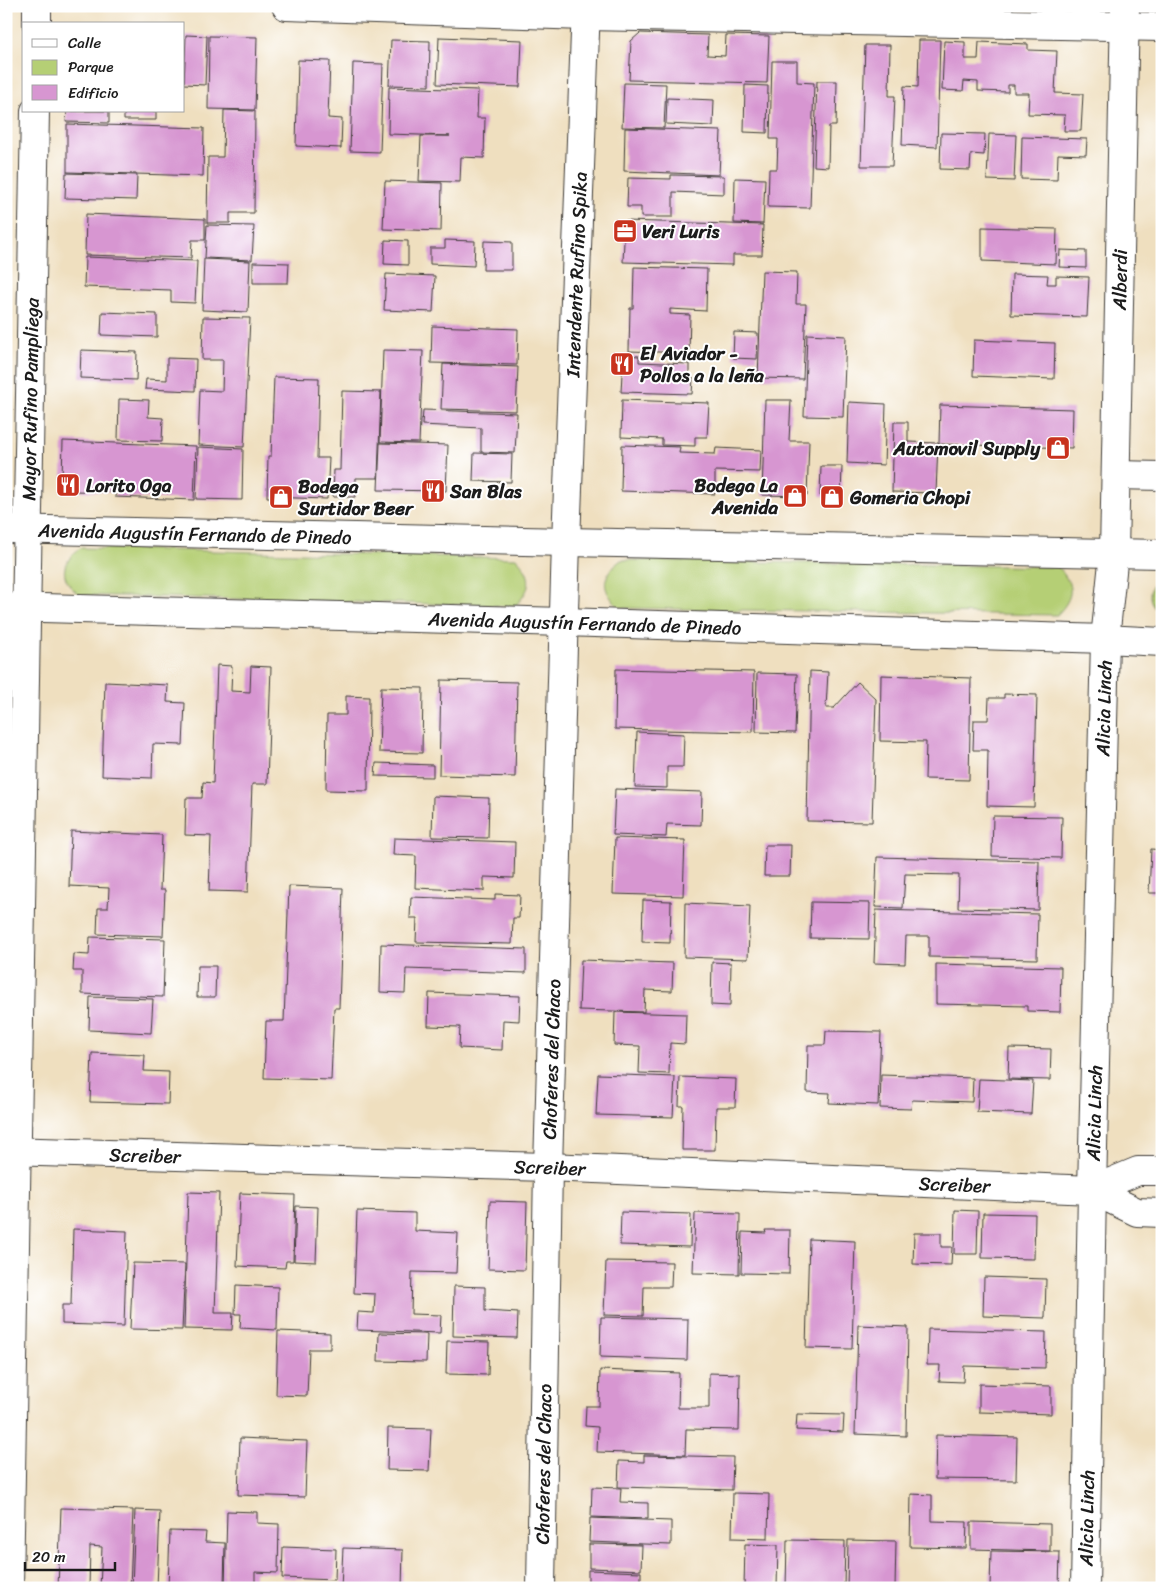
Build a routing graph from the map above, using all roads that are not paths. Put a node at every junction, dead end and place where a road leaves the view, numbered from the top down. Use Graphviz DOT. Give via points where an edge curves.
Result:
graph roads {
  1 [pos="37,6"];
  2 [pos="286,6"];
  3 [pos="586,11"];
  4 [pos="1124,16"];
  5 [pos="37,22"];
  6 [pos="1162,27"];
  7 [pos="35,112"];
  8 [pos="1116,475"];
  9 [pos="1162,476"];
  10 [pos="17,529"];
  11 [pos="566,542"];
  12 [pos="1114,553"];
  13 [pos="1162,554"];
  14 [pos="17,608"];
  15 [pos="563,622"];
  16 [pos="1105,639"];
  17 [pos="1162,642"];
  18 [pos="12,1151"];
  19 [pos="548,1168"];
  20 [pos="1162,1171"];
  21 [pos="1092,1190"];
  22 [pos="1162,1213"];
  23 [pos="9,1588"];
  24 [pos="542,1588"];
  25 [pos="1085,1588"];
  1 -- 5 [label="street"];
  2 -- 3 [label="street"];
  3 -- 4 [label="street"];
  3 -- 11 [label="street, Intendente Rufino Spika"];
  4 -- 6 [label="street"];
  4 -- 8 [label="street, Alberdi"];
  7 -- 10 [label="street, Mayor Rufino Pampliega"];
  8 -- 9 [label="street"];
  8 -- 12 [label="street, Alberdi"];
  10 -- 11 [label="street, Avenida Augustín Fernando de Pinedo"];
  10 -- 14 [label="street, Mayor Rufino Pampliega"];
  11 -- 12 [label="street, Avenida Augustín Fernando de Pinedo"];
  11 -- 15 [label="street, Intendente Rufino Spika"];
  12 -- 13 [label="street, Avenida Augustín Fernando de Pinedo"];
  12 -- 16 [label="street, Alicia Linch"];
  14 -- 15 [label="street, Avenida Augustín Fernando de Pinedo"];
  14 -- 18 [label="street, Mayor Rufino Pampliega"];
  15 -- 16 [label="street, Avenida Augustín Fernando de Pinedo"];
  15 -- 19 [label="street, Choferes del Chaco"];
  16 -- 17 [label="street, Avenida Augustín Fernando de Pinedo"];
  16 -- 21 [label="street, Alicia Linch"];
  18 -- 19 [label="street, Screiber"];
  18 -- 23 [label="street, Mayor Rufino Pampliega"];
  19 -- 21 [label="street, Screiber"];
  19 -- 24 [label="street, Choferes del Chaco"];
  20 -- 21 [label="street, Screiber" via="1138,1170"];
  21 -- 22 [label="street, Screiber" via="1137,1212"];
  21 -- 25 [label="street, Alicia Linch"];
}
